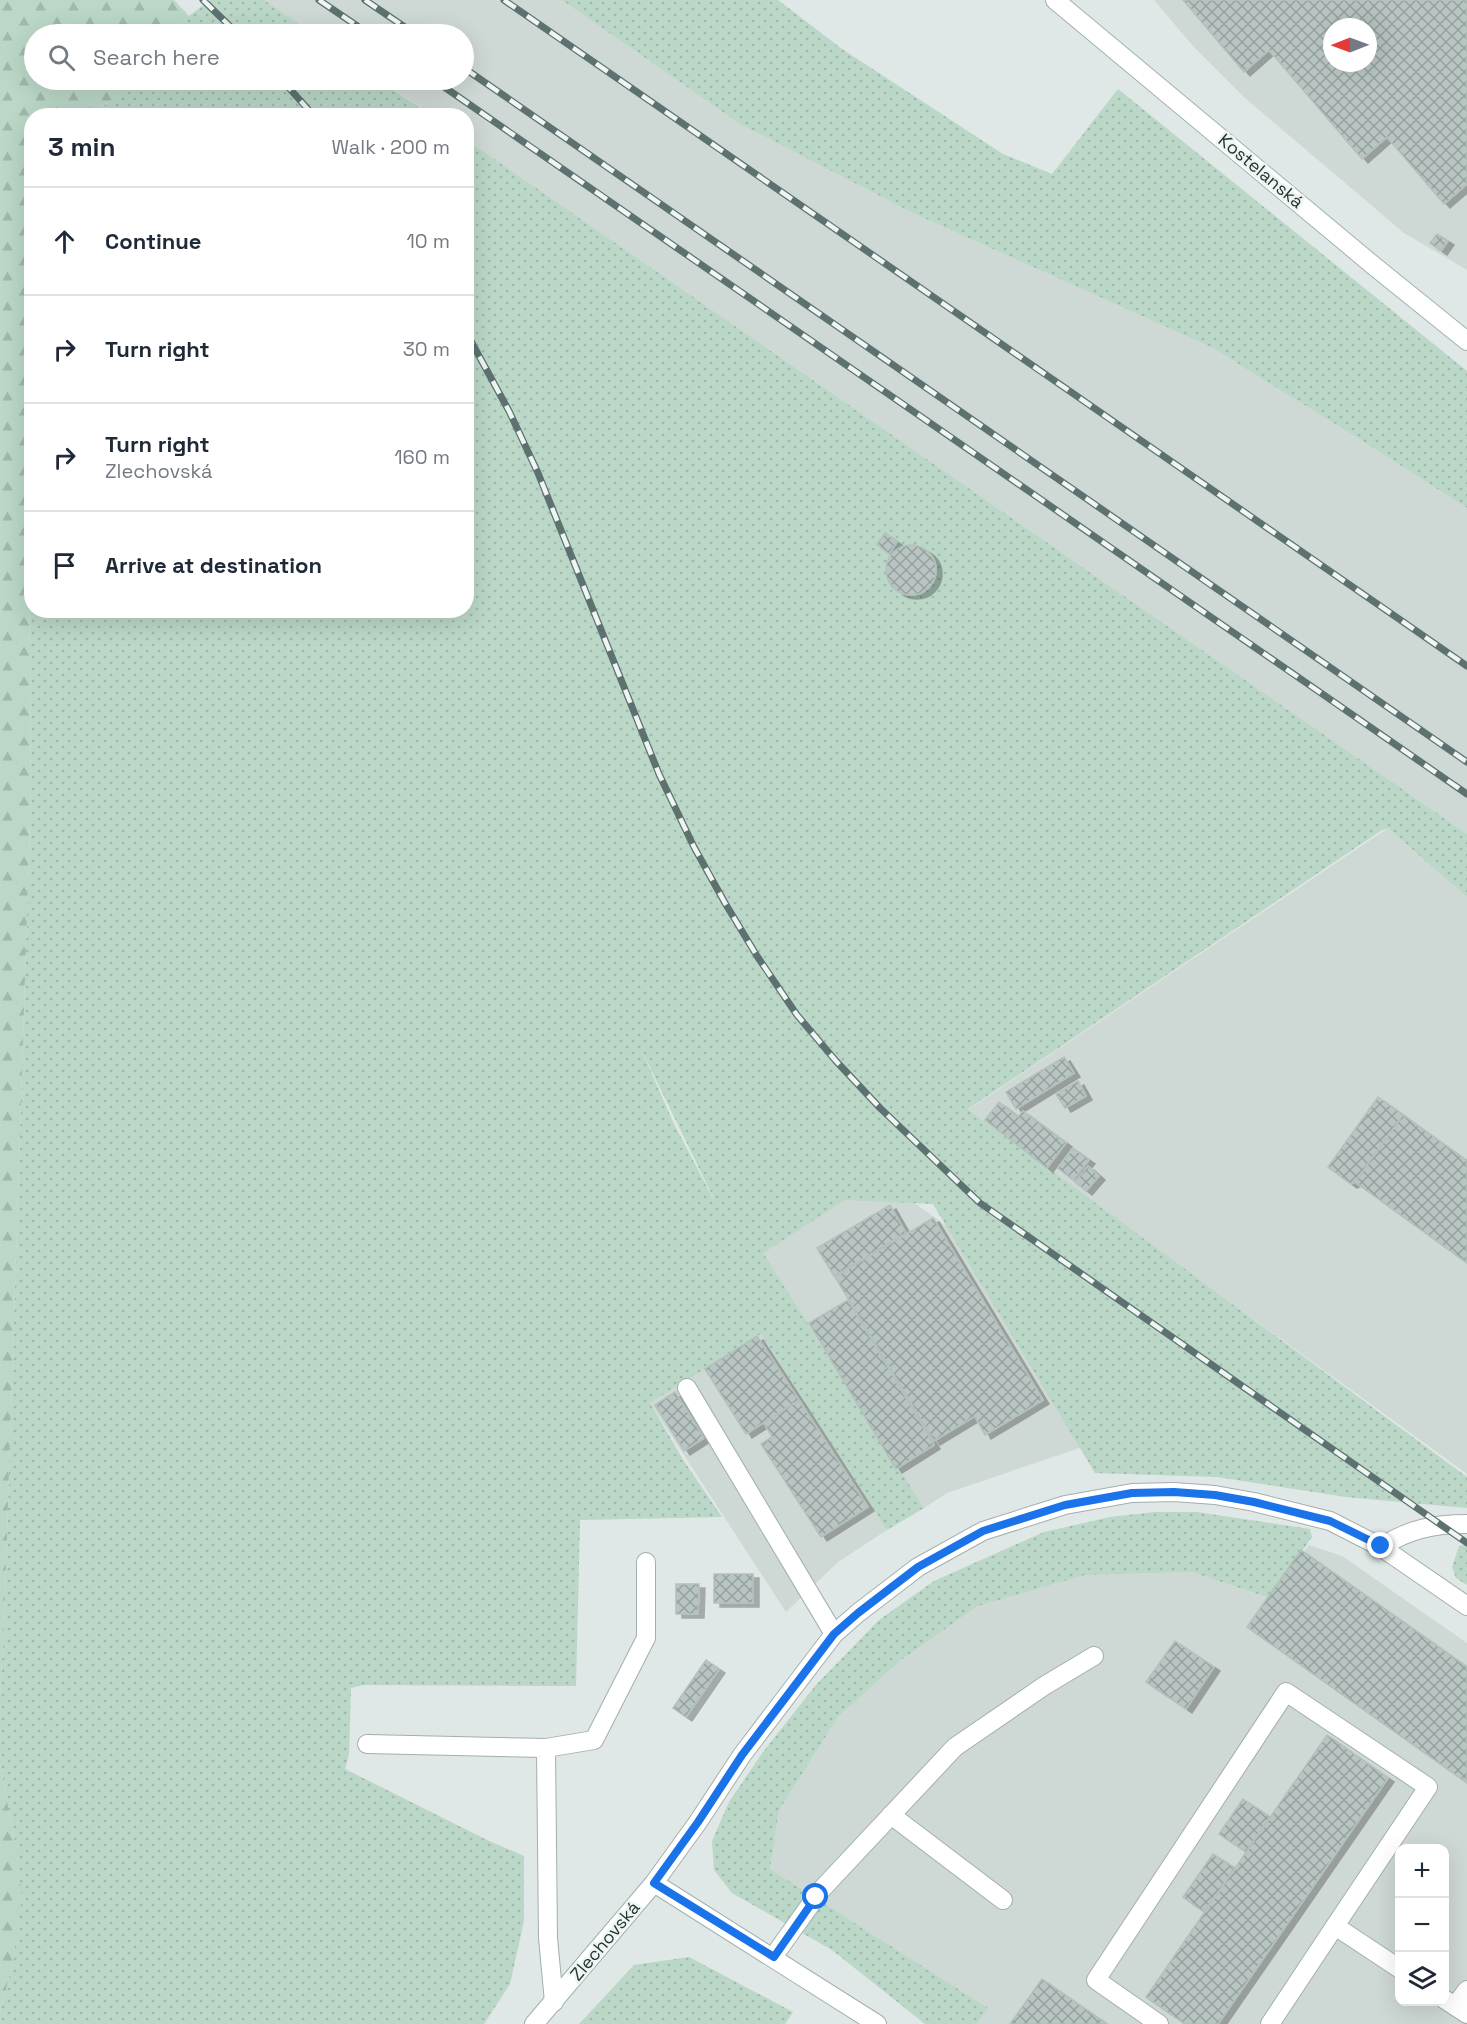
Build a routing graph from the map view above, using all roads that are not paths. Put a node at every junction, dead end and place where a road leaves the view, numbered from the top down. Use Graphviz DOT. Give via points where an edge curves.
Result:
graph roads {
  1 [pos="1055,0"];
  2 [pos="1467,341"];
  3 [pos="687,1388"];
  4 [pos="1467,1524"];
  5 [pos="1381,1546"];
  6 [pos="646,1562"];
  7 [pos="1467,1606"];
  8 [pos="834,1634"];
  9 [pos="1094,1656"];
  10 [pos="367,1744"];
  11 [pos="546,1749"];
  12 [pos="891,1815"];
  13 [pos="654,1883"];
  14 [pos="1003,1900"];
  15 [pos="1335,1926"];
  16 [pos="774,1957"];
  17 [pos="1395,1966"];
  18 [pos="1467,1990"];
  19 [pos="554,2002"];
  20 [pos="1456,2006"];
  21 [pos="534,2024"];
  22 [pos="877,2024"];
  23 [pos="1159,2024"];
  24 [pos="1270,2024"];
  1 -- 2 [label="street, Kostelanská"];
  3 -- 8 [label="street"];
  4 -- 5 [label="street" via="1440,1524 1397,1536"];
  5 -- 7 [label="street, Zlechovská"];
  5 -- 8 [label="street, Zlechovská" via="1330,1521 1254,1502 1215,1495 1132,1493 1065,1505 983,1531 918,1567"];
  6 -- 11 [label="street" via="646,1638 594,1740"];
  8 -- 13 [label="street, Zlechovská" via="742,1755"];
  9 -- 12 [label="street" via="956,1747"];
  10 -- 11 [label="street"];
  11 -- 19 [label="street" via="548,1938"];
  12 -- 14 [label="street"];
  12 -- 16 [label="street" via="821,1890"];
  13 -- 16 [label="street"];
  13 -- 19 [label="street, Zlechovská"];
  15 -- 17 [label="street"];
  15 -- 23 [label="street" via="1428,1787 1286,1692 1096,1980"];
  15 -- 24 [label="street"];
  16 -- 22 [label="street"];
  18 -- 20 [label="street"];
  19 -- 21 [label="street, Zlechovská"];
}
